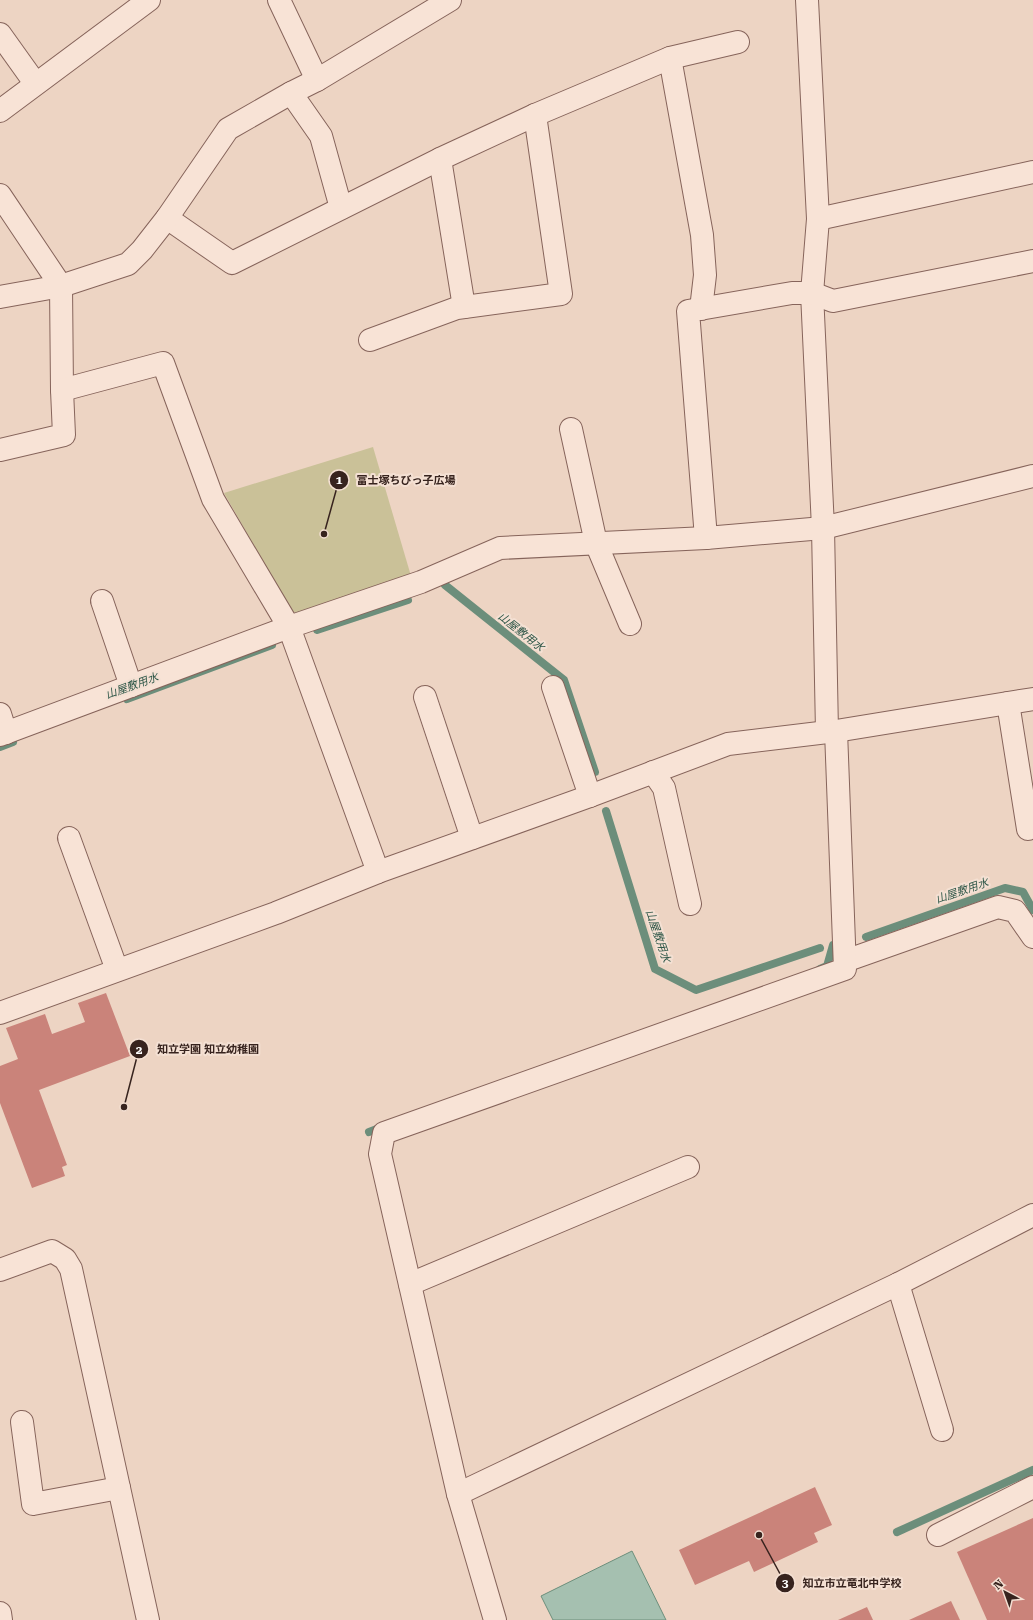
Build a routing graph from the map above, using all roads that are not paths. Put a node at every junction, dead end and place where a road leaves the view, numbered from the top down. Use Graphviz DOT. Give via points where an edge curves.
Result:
graph roads {
  1 [pos="149,0"];
  2 [pos="279,0"];
  3 [pos="450,0"];
  4 [pos="807,0"];
  5 [pos="0,34"];
  6 [pos="738,42"];
  7 [pos="670,58"];
  8 [pos="317,80"];
  9 [pos="35,83"];
  10 [pos="291,93"];
  11 [pos="0,111"];
  12 [pos="535,115"];
  13 [pos="440,159"];
  14 [pos="1033,172"];
  15 [pos="0,195"];
  16 [pos="341,208"];
  17 [pos="167,218"];
  18 [pos="818,219"];
  19 [pos="1033,261"];
  20 [pos="60,286"];
  21 [pos="812,294"];
  22 [pos="0,297"];
  23 [pos="464,307"];
  24 [pos="701,309"];
  25 [pos="370,340"];
  26 [pos="62,390"];
  27 [pos="571,429"];
  28 [pos="0,450"];
  29 [pos="1033,476"];
  30 [pos="823,528"];
  31 [pos="706,538"];
  32 [pos="596,542"];
  33 [pos="102,601"];
  34 [pos="630,624"];
  35 [pos="289,627"];
  36 [pos="131,686"];
  37 [pos="553,687"];
  38 [pos="425,697"];
  39 [pos="1033,699"];
  40 [pos="1008,704"];
  41 [pos="2,727"];
  42 [pos="832,732"];
  43 [pos="653,772"];
  44 [pos="590,796"];
  45 [pos="1028,829"];
  46 [pos="69,838"];
  47 [pos="472,838"];
  48 [pos="378,872"];
  49 [pos="690,904"];
  50 [pos="1033,937"];
  51 [pos="845,961"];
  52 [pos="117,970"];
  53 [pos="0,1013"];
  54 [pos="688,1167"];
  55 [pos="1033,1215"];
  56 [pos="0,1270"];
  57 [pos="410,1284"];
  58 [pos="898,1284"];
  59 [pos="22,1422"];
  60 [pos="942,1430"];
  61 [pos="1033,1487"];
  62 [pos="119,1488"];
  63 [pos="458,1494"];
  64 [pos="938,1535"];
  65 [pos="0,1613"];
  66 [pos="2,1620"];
  67 [pos="148,1620"];
  68 [pos="495,1620"];
  1 -- 9 [label="street"];
  2 -- 8 [label="street"];
  3 -- 8 [label="street"];
  4 -- 18 [label="street"];
  5 -- 9 [label="street"];
  6 -- 7 [label="street"];
  7 -- 12 [label="street"];
  7 -- 24 [label="street" via="702,235 705,274"];
  8 -- 10 [label="street"];
  9 -- 11 [label="street"];
  10 -- 16 [label="street" via="321,136"];
  10 -- 17 [label="street" via="228,129"];
  12 -- 13 [label="street"];
  12 -- 23 [label="street" via="561,294"];
  13 -- 16 [label="street"];
  13 -- 23 [label="street"];
  14 -- 18 [label="street"];
  15 -- 20 [label="street"];
  16 -- 17 [label="street" via="232,263"];
  17 -- 20 [label="street" via="128,264"];
  18 -- 21 [label="street"];
  19 -- 21 [label="street" via="833,302"];
  20 -- 22 [label="street"];
  20 -- 26 [label="street"];
  21 -- 24 [label="street" via="792,293"];
  21 -- 30 [label="street"];
  23 -- 25 [label="street"];
  24 -- 31 [label="street" via="688,311"];
  26 -- 28 [label="street" via="64,434"];
  26 -- 35 [label="street" via="163,363 213,499"];
  27 -- 32 [label="street"];
  29 -- 30 [label="street"];
  30 -- 31 [label="street"];
  30 -- 42 [label="street"];
  31 -- 32 [label="street"];
  32 -- 34 [label="street"];
  32 -- 35 [label="street" via="500,548 421,582"];
  33 -- 36 [label="street"];
  35 -- 36 [label="street"];
  35 -- 48 [label="street"];
  36 -- 41 [label="street"];
  37 -- 44 [label="street"];
  38 -- 47 [label="street"];
  39 -- 40 [label="street"];
  40 -- 42 [label="street"];
  40 -- 45 [label="street"];
  42 -- 43 [label="street" via="728,744"];
  42 -- 51 [label="street"];
  43 -- 44 [label="street"];
  43 -- 49 [label="street" via="664,788"];
  44 -- 47 [label="street"];
  46 -- 52 [label="street"];
  47 -- 48 [label="street"];
  48 -- 52 [label="street" via="276,913"];
  50 -- 51 [label="street" via="1015,911 998,907"];
  51 -- 57 [label="street" via="845,969 384,1133 380,1154"];
  52 -- 53 [label="street"];
  54 -- 57 [label="street"];
  55 -- 58 [label="street"];
  56 -- 62 [label="street" via="52,1251 65,1259 71,1269"];
  57 -- 63 [label="street"];
  58 -- 60 [label="street"];
  58 -- 63 [label="street"];
  59 -- 62 [label="street" via="33,1504"];
  61 -- 64 [label="street"];
  62 -- 67 [label="street"];
  63 -- 68 [label="street"];
  65 -- 66 [label="street"];
}
